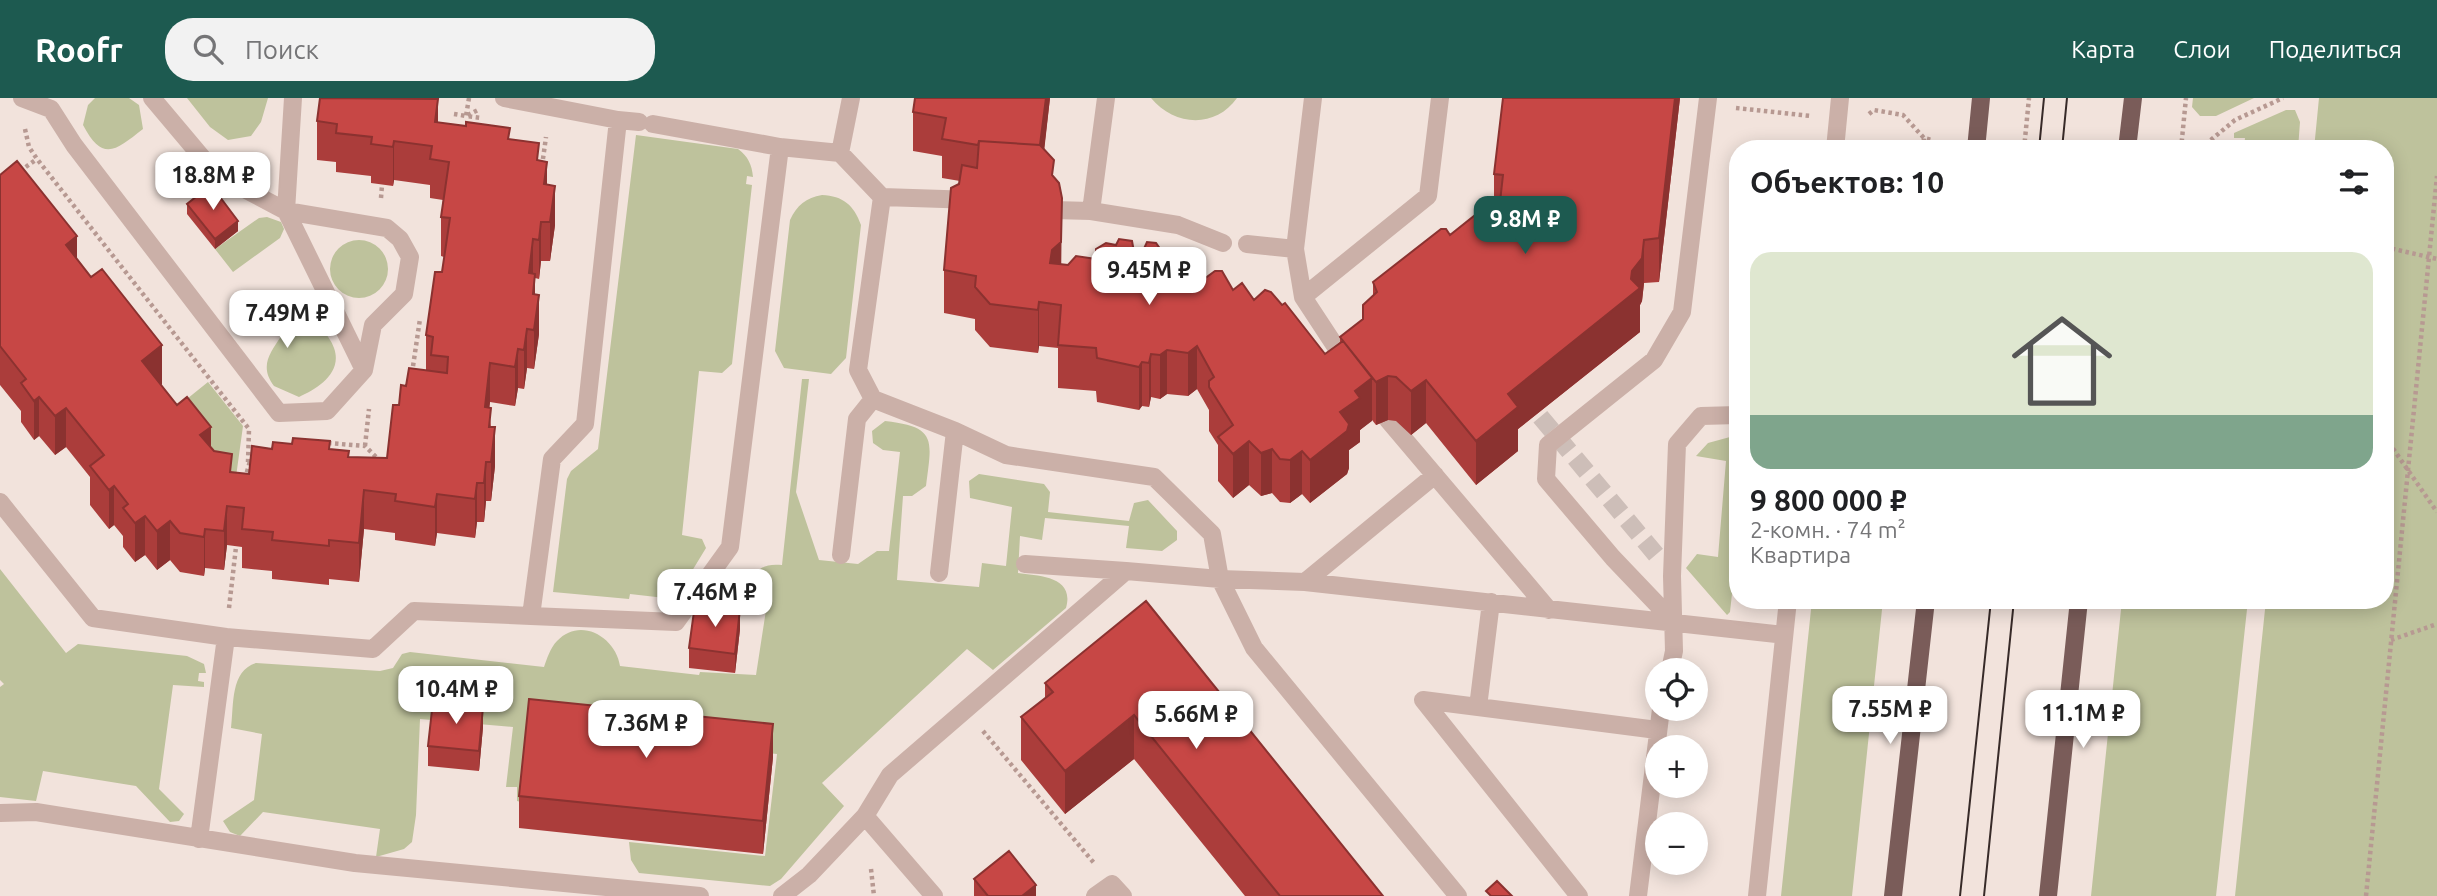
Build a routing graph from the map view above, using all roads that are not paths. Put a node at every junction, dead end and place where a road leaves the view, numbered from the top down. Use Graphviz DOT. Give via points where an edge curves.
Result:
graph roads {
  1 [pos="22,98"];
  2 [pos="152,98"];
  3 [pos="293,98"];
  4 [pos="504,98"];
  5 [pos="851,98"];
  6 [pos="1106,98"];
  7 [pos="1313,98"];
  8 [pos="1440,98"];
  9 [pos="1708,98"];
  10 [pos="1840,98"];
  11 [pos="1981,98"];
  12 [pos="2133,98"];
  13 [pos="58,103"];
  14 [pos="618,120"];
  15 [pos="1836,140"];
  16 [pos="1977,140"];
  17 [pos="2128,140"];
  18 [pos="780,147"];
  19 [pos="840,153"];
  20 [pos="882,197"];
  21 [pos="978,200"];
  22 [pos="1053,209"];
  23 [pos="286,211"];
  24 [pos="1091,211"];
  25 [pos="1223,243"];
  26 [pos="1247,244"];
  27 [pos="1295,249"];
  28 [pos="1303,297"];
  29 [pos="365,370"];
  30 [pos="1351,372"];
  31 [pos="873,400"];
  32 [pos="1729,415"];
  33 [pos="1388,420"];
  34 [pos="956,430"];
  35 [pos="1434,475"];
  36 [pos="0,502"];
  37 [pos="841,555"];
  38 [pos="1658,558"];
  39 [pos="1025,564"];
  40 [pos="1126,572"];
  41 [pos="939,573"];
  42 [pos="1672,576"];
  43 [pos="1220,579"];
  44 [pos="1305,582"];
  45 [pos="1491,602"];
  46 [pos="1787,609"];
  47 [pos="1925,609"];
  48 [pos="2078,609"];
  49 [pos="1549,610"];
  50 [pos="531,616"];
  51 [pos="1674,622"];
  52 [pos="1784,635"];
  53 [pos="226,637"];
  54 [pos="1671,658"];
  55 [pos="1478,707"];
  56 [pos="1659,721"];
  57 [pos="1657,730"];
  58 [pos="0,813"];
  59 [pos="865,816"];
  60 [pos="200,839"];
  61 [pos="1117,890"];
  62 [pos="700,896"];
  63 [pos="782,896"];
  64 [pos="934,896"];
  65 [pos="1095,896"];
  66 [pos="1458,896"];
  67 [pos="1579,896"];
  68 [pos="1637,896"];
  69 [pos="1757,896"];
  70 [pos="1893,896"];
  71 [pos="2048,896"];
  1 -- 13 [label="street"];
  2 -- 23 [label="street" via="216,174"];
  3 -- 23 [label="street"];
  4 -- 14 [label="street"];
  5 -- 19 [label="street"];
  6 -- 24 [label="street"];
  7 -- 27 [label="street"];
  8 -- 28 [label="street" via="1428,196"];
  9 -- 51 [label="street" via="1682,312 1654,360 1548,445 1546,479"];
  10 -- 15 [label="street"];
  11 -- 16 [label="main road"];
  12 -- 17 [label="main road"];
  13 -- 29 [label="street" via="74,145 279,414 327,411"];
  14 -- 18 [label="street"];
  14 -- 50 [label="street" via="585,424 552,459"];
  18 -- 19 [label="street"];
  18 -- 50 [label="street" via="730,547 677,622"];
  19 -- 20 [label="street"];
  20 -- 21 [label="street"];
  20 -- 31 [label="street" via="858,370"];
  22 -- 24 [label="street"];
  23 -- 29 [label="street"];
  23 -- 29 [label="street" via="387,228 410,257 404,294 373,326"];
  24 -- 25 [label="street" via="1178,225"];
  26 -- 27 [label="street"];
  27 -- 28 [label="street"];
  28 -- 30 [label="street"];
  31 -- 34 [label="street"];
  31 -- 37 [label="street" via="857,419"];
  32 -- 42 [label="street" via="1701,416 1677,444"];
  33 -- 35 [label="street"];
  34 -- 41 [label="street"];
  34 -- 43 [label="street" via="1006,455 1154,477 1212,534"];
  35 -- 44 [label="street"];
  35 -- 49 [label="street"];
  36 -- 53 [label="street" via="93,618"];
  38 -- 42 [label="street"];
  39 -- 40 [label="street"];
  40 -- 43 [label="street"];
  40 -- 59 [label="street" via="890,775"];
  42 -- 51 [label="street"];
  43 -- 44 [label="street"];
  43 -- 66 [label="street" via="1254,648"];
  44 -- 45 [label="street"];
  45 -- 49 [label="street"];
  45 -- 55 [label="street"];
  46 -- 52 [label="street"];
  47 -- 70 [label="main road"];
  48 -- 71 [label="main road"];
  49 -- 51 [label="street"];
  50 -- 53 [label="street" via="414,611 373,649"];
  51 -- 52 [label="street"];
  51 -- 54 [label="street"];
  52 -- 69 [label="street"];
  53 -- 60 [label="street"];
  55 -- 57 [label="street"];
  55 -- 67 [label="street" via="1423,700"];
  56 -- 57 [label="street"];
  57 -- 68 [label="street"];
  58 -- 60 [label="street" via="36,812"];
  59 -- 63 [label="street" via="810,875"];
  59 -- 64 [label="street"];
  60 -- 62 [label="street" via="355,863"];
  61 -- 65 [label="street"];
}
